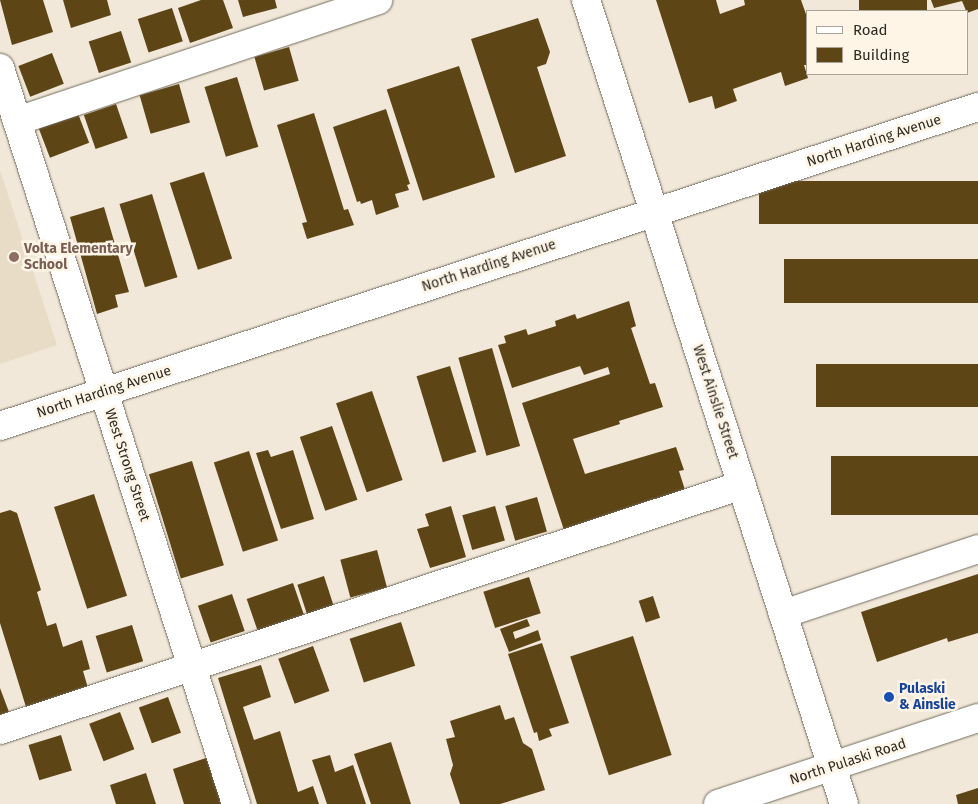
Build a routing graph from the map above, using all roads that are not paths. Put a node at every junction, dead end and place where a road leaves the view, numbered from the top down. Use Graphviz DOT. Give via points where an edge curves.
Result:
graph roads {
  1 [pos="378,0"];
  2 [pos="586,0"];
  3 [pos="0,68"];
  4 [pos="978,107"];
  5 [pos="17,120"];
  6 [pos="654,212"];
  7 [pos="104,392"];
  8 [pos="0,426"];
  9 [pos="742,485"];
  10 [pos="978,549"];
  11 [pos="783,614"];
  12 [pos="191,667"];
  13 [pos="978,718"];
  14 [pos="0,730"];
  15 [pos="832,767"];
  16 [pos="236,804"];
  17 [pos="718,804"];
  18 [pos="844,804"];
  1 -- 5 [label="street"];
  2 -- 6 [label="street, West Ainslie Street"];
  3 -- 5 [label="street, West Strong Street"];
  4 -- 6 [label="street, North Harding Avenue"];
  5 -- 7 [label="street, West Strong Street"];
  6 -- 7 [label="street, North Harding Avenue"];
  6 -- 9 [label="street, West Ainslie Street"];
  7 -- 8 [label="street, North Harding Avenue"];
  7 -- 12 [label="street, West Strong Street"];
  9 -- 11 [label="street, West Ainslie Street"];
  9 -- 12 [label="street"];
  10 -- 11 [label="street"];
  11 -- 15 [label="street, West Ainslie Street"];
  12 -- 14 [label="street"];
  12 -- 16 [label="street, West Strong Street"];
  13 -- 15 [label="street, North Pulaski Road"];
  15 -- 17 [label="street, North Pulaski Road"];
  15 -- 18 [label="street, West Ainslie Street"];
}
